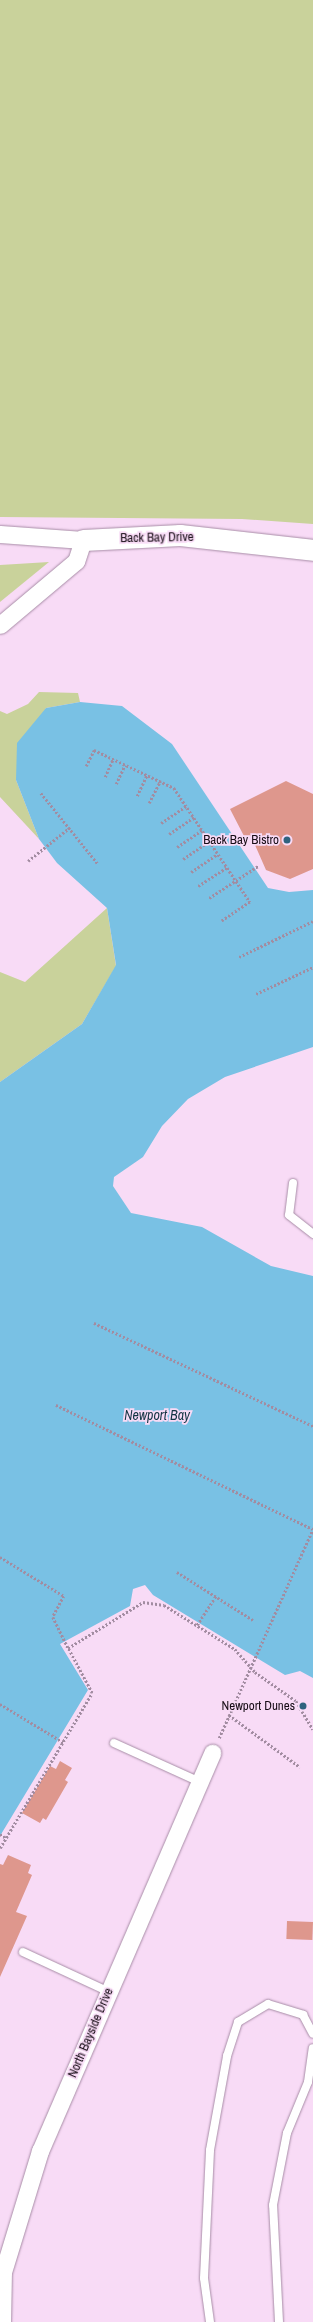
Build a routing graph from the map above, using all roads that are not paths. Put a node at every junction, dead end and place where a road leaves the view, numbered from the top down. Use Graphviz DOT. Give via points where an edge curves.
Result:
graph roads {
  1 [pos="0,534"];
  2 [pos="83,540"];
  3 [pos="313,550"];
  4 [pos="0,625"];
  5 [pos="293,1183"];
  6 [pos="313,1234"];
  7 [pos="114,1743"];
  8 [pos="212,1753"];
  9 [pos="200,1782"];
  10 [pos="23,1952"];
  11 [pos="109,1992"];
  12 [pos="313,2034"];
  13 [pos="313,2048"];
  14 [pos="1,2271"];
  15 [pos="2,2322"];
  16 [pos="210,2322"];
  17 [pos="279,2322"];
  1 -- 2 [label="street, Back Bay Drive"];
  2 -- 3 [label="street, Back Bay Drive" via="180,535"];
  2 -- 4 [label="street" via="76,561"];
  5 -- 6 [label="lane" via="290,1215"];
  7 -- 9 [label="lane"];
  8 -- 9 [label="street, North Bayside Drive"];
  9 -- 11 [label="street, North Bayside Drive"];
  10 -- 11 [label="lane"];
  11 -- 14 [label="street, North Bayside Drive" via="40,2151"];
  12 -- 16 [label="lane" via="303,2015 268,2004 238,2022 227,2056 210,2150 204,2278"];
  13 -- 17 [label="lane" via="308,2082 287,2133 273,2205"];
  14 -- 15 [label="street, North Bayside Drive"];
}
